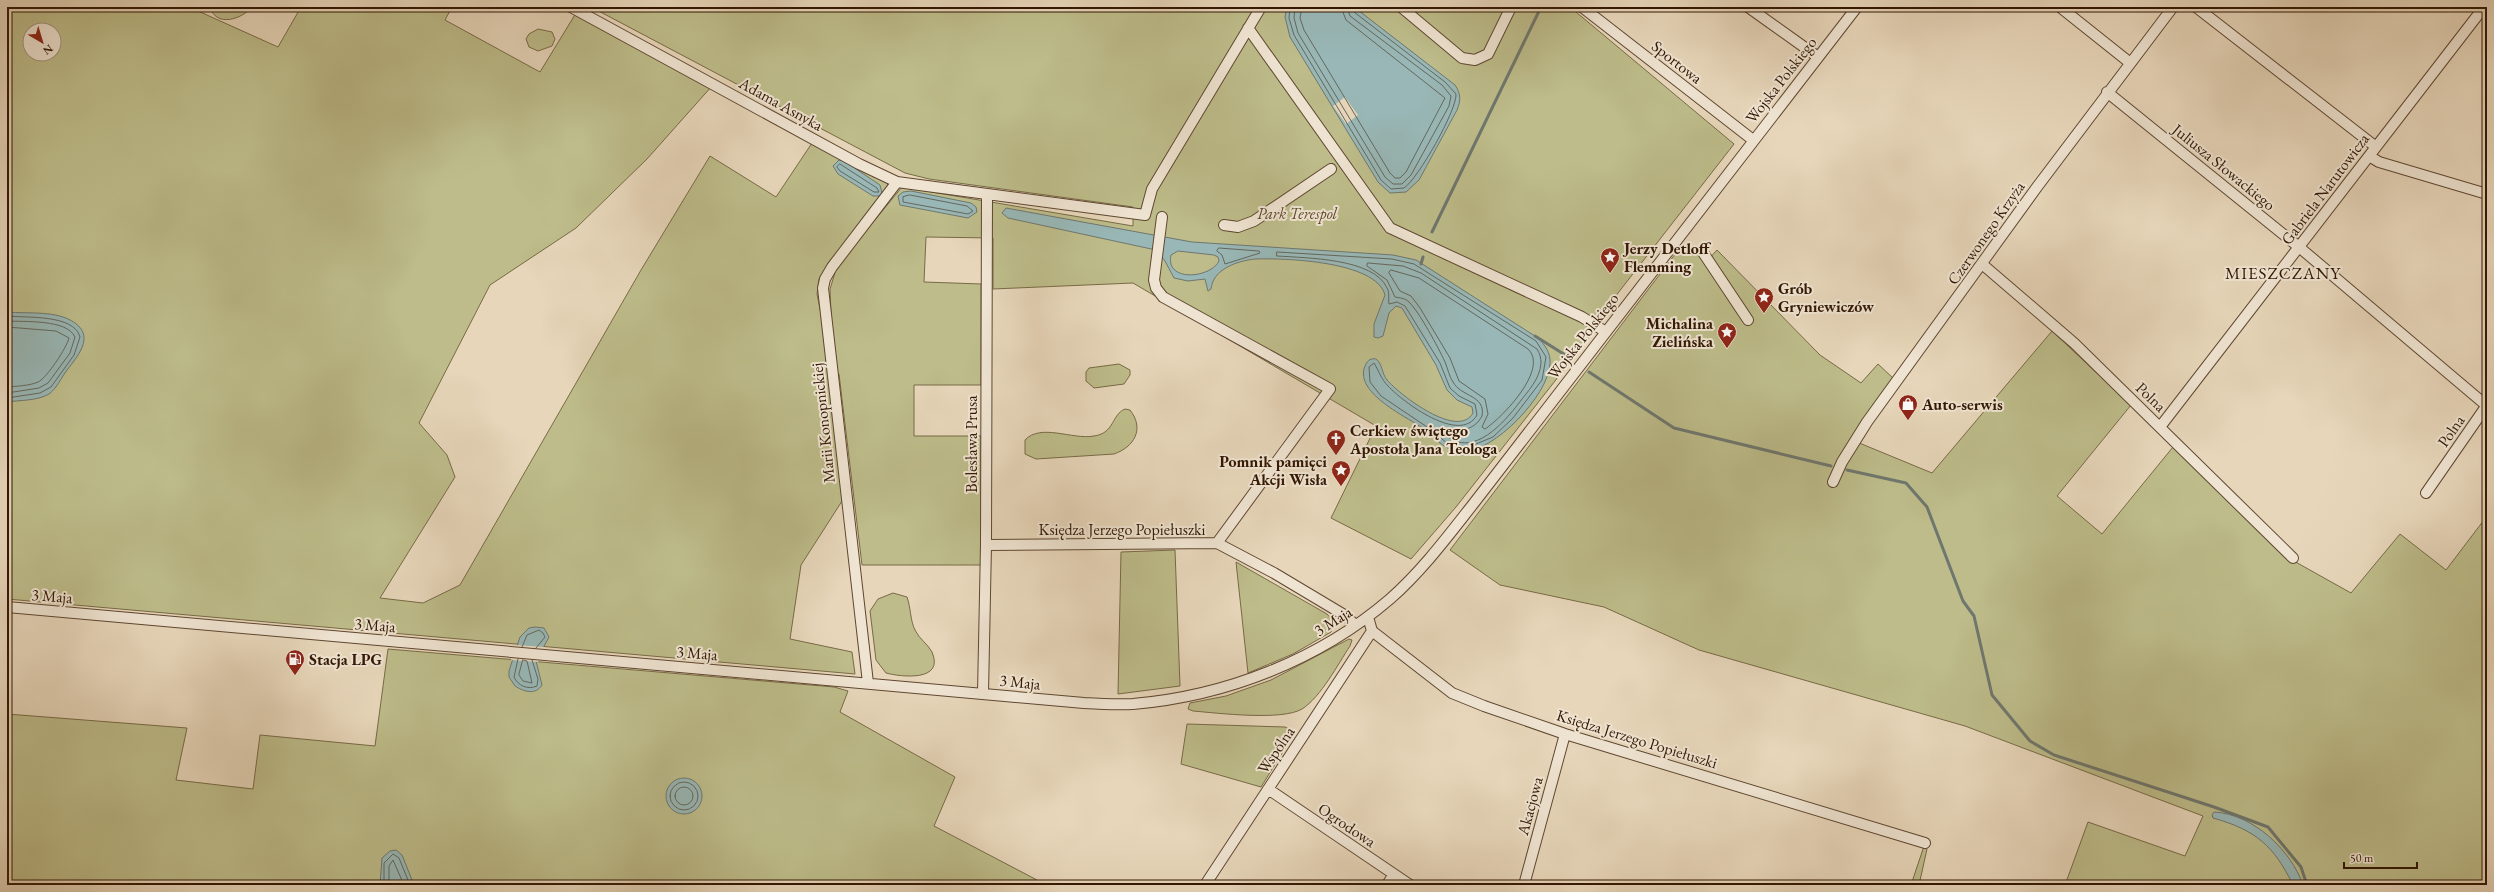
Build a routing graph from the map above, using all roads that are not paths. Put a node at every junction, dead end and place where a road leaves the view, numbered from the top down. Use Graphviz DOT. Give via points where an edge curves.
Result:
graph roads {
  1 [pos="571,7"];
  2 [pos="1261,7"];
  3 [pos="1401,7"];
  4 [pos="1511,7"];
  5 [pos="1582,7"];
  6 [pos="1748,7"];
  7 [pos="1857,7"];
  8 [pos="2060,7"];
  9 [pos="2173,7"];
  10 [pos="2196,7"];
  11 [pos="2484,7"];
  12 [pos="1248,28"];
  13 [pos="1818,57"];
  14 [pos="2129,62"];
  15 [pos="2107,92"];
  16 [pos="1753,140"];
  17 [pos="2376,147"];
  18 [pos="2369,156"];
  19 [pos="1331,169"];
  20 [pos="897,182"];
  21 [pos="987,194"];
  22 [pos="2487,194"];
  23 [pos="1162,217"];
  24 [pos="1224,225"];
  25 [pos="2299,247"];
  26 [pos="1704,254"];
  27 [pos="1982,264"];
  28 [pos="1748,320"];
  29 [pos="1606,332"];
  30 [pos="2487,406"];
  31 [pos="2160,427"];
  32 [pos="1833,482"];
  33 [pos="2426,493"];
  34 [pos="1217,543"];
  35 [pos="986,545"];
  36 [pos="2293,558"];
  37 [pos="7,607"];
  38 [pos="1368,617"];
  39 [pos="1355,625"];
  40 [pos="1372,631"];
  41 [pos="868,683"];
  42 [pos="983,693"];
  43 [pos="1565,734"];
  44 [pos="1268,789"];
  45 [pos="1925,843"];
  46 [pos="1394,874"];
  47 [pos="1205,885"];
  48 [pos="1387,885"];
  49 [pos="1410,885"];
  50 [pos="1524,885"];
  1 -- 20 [label="street, Adama Asnyka" via="859,164"];
  2 -- 12 [label="street"];
  3 -- 4 [label="street" via="1462,58 1475,60 1488,54"];
  5 -- 16 [label="street, Sportowa"];
  6 -- 13 [label="street"];
  7 -- 13 [label="street, Wojska Polskiego"];
  8 -- 14 [label="street"];
  9 -- 14 [label="street, Czerwonego Krzyża"];
  10 -- 17 [label="street"];
  11 -- 17 [label="street, Gabriela Narutowicza"];
  12 -- 21 [label="street, Adama Asnyka" via="1152,189 1147,200 1146,215"];
  12 -- 29 [label="street" via="1390,228 1582,317"];
  13 -- 16 [label="street, Wojska Polskiego"];
  14 -- 15 [label="street, Czerwonego Krzyża"];
  15 -- 25 [label="street, Juliusza Słowackiego"];
  15 -- 27 [label="street, Czerwonego Krzyża"];
  16 -- 29 [label="street, Wojska Polskiego"];
  17 -- 18 [label="street, Gabriela Narutowicza"];
  18 -- 22 [label="street" via="2379,162"];
  18 -- 25 [label="street, Gabriela Narutowicza"];
  19 -- 24 [label="street" via="1254,221 1238,227"];
  20 -- 21 [label="street, Adama Asnyka"];
  20 -- 41 [label="street, Marii Konopnickiej" via="832,267 823,288"];
  21 -- 35 [label="street, Bolesława Prusa"];
  23 -- 34 [label="street" via="1154,280 1163,297 1330,389"];
  25 -- 30 [label="street, Juliusza Słowackiego"];
  25 -- 31 [label="street, Gabriela Narutowicza"];
  26 -- 28 [label="street"];
  27 -- 31 [label="street, Polna" via="2074,344"];
  27 -- 32 [label="street, Czerwonego Krzyża" via="1867,422 1842,462"];
  29 -- 38 [label="street, Wojska Polskiego" via="1441,546"];
  30 -- 33 [label="street, Polna"];
  31 -- 36 [label="street, Polna"];
  34 -- 35 [label="street, Księdza Jerzego Popiełuszki"];
  34 -- 39 [label="street, Księdza Jerzego Popiełuszki" via="1274,573 1346,616"];
  35 -- 42 [label="street, Bolesława Prusa"];
  37 -- 41 [label="street, 3 Maja"];
  38 -- 39 [label="street, 3 Maja"];
  38 -- 40 [label="street"];
  39 -- 42 [label="street, 3 Maja" via="1303,657 1267,673 1230,686 1184,697 1132,704 1084,703"];
  40 -- 43 [label="street, Księdza Jerzego Popiełuszki" via="1452,693"];
  40 -- 44 [label="street, Wspólna"];
  41 -- 42 [label="street, 3 Maja"];
  43 -- 45 [label="street, Księdza Jerzego Popiełuszki"];
  43 -- 50 [label="street, Akacjowa"];
  44 -- 46 [label="street, Ogrodowa"];
  44 -- 47 [label="street, Wspólna"];
  46 -- 48 [label="street"];
  46 -- 49 [label="street, Ogrodowa"];
}
